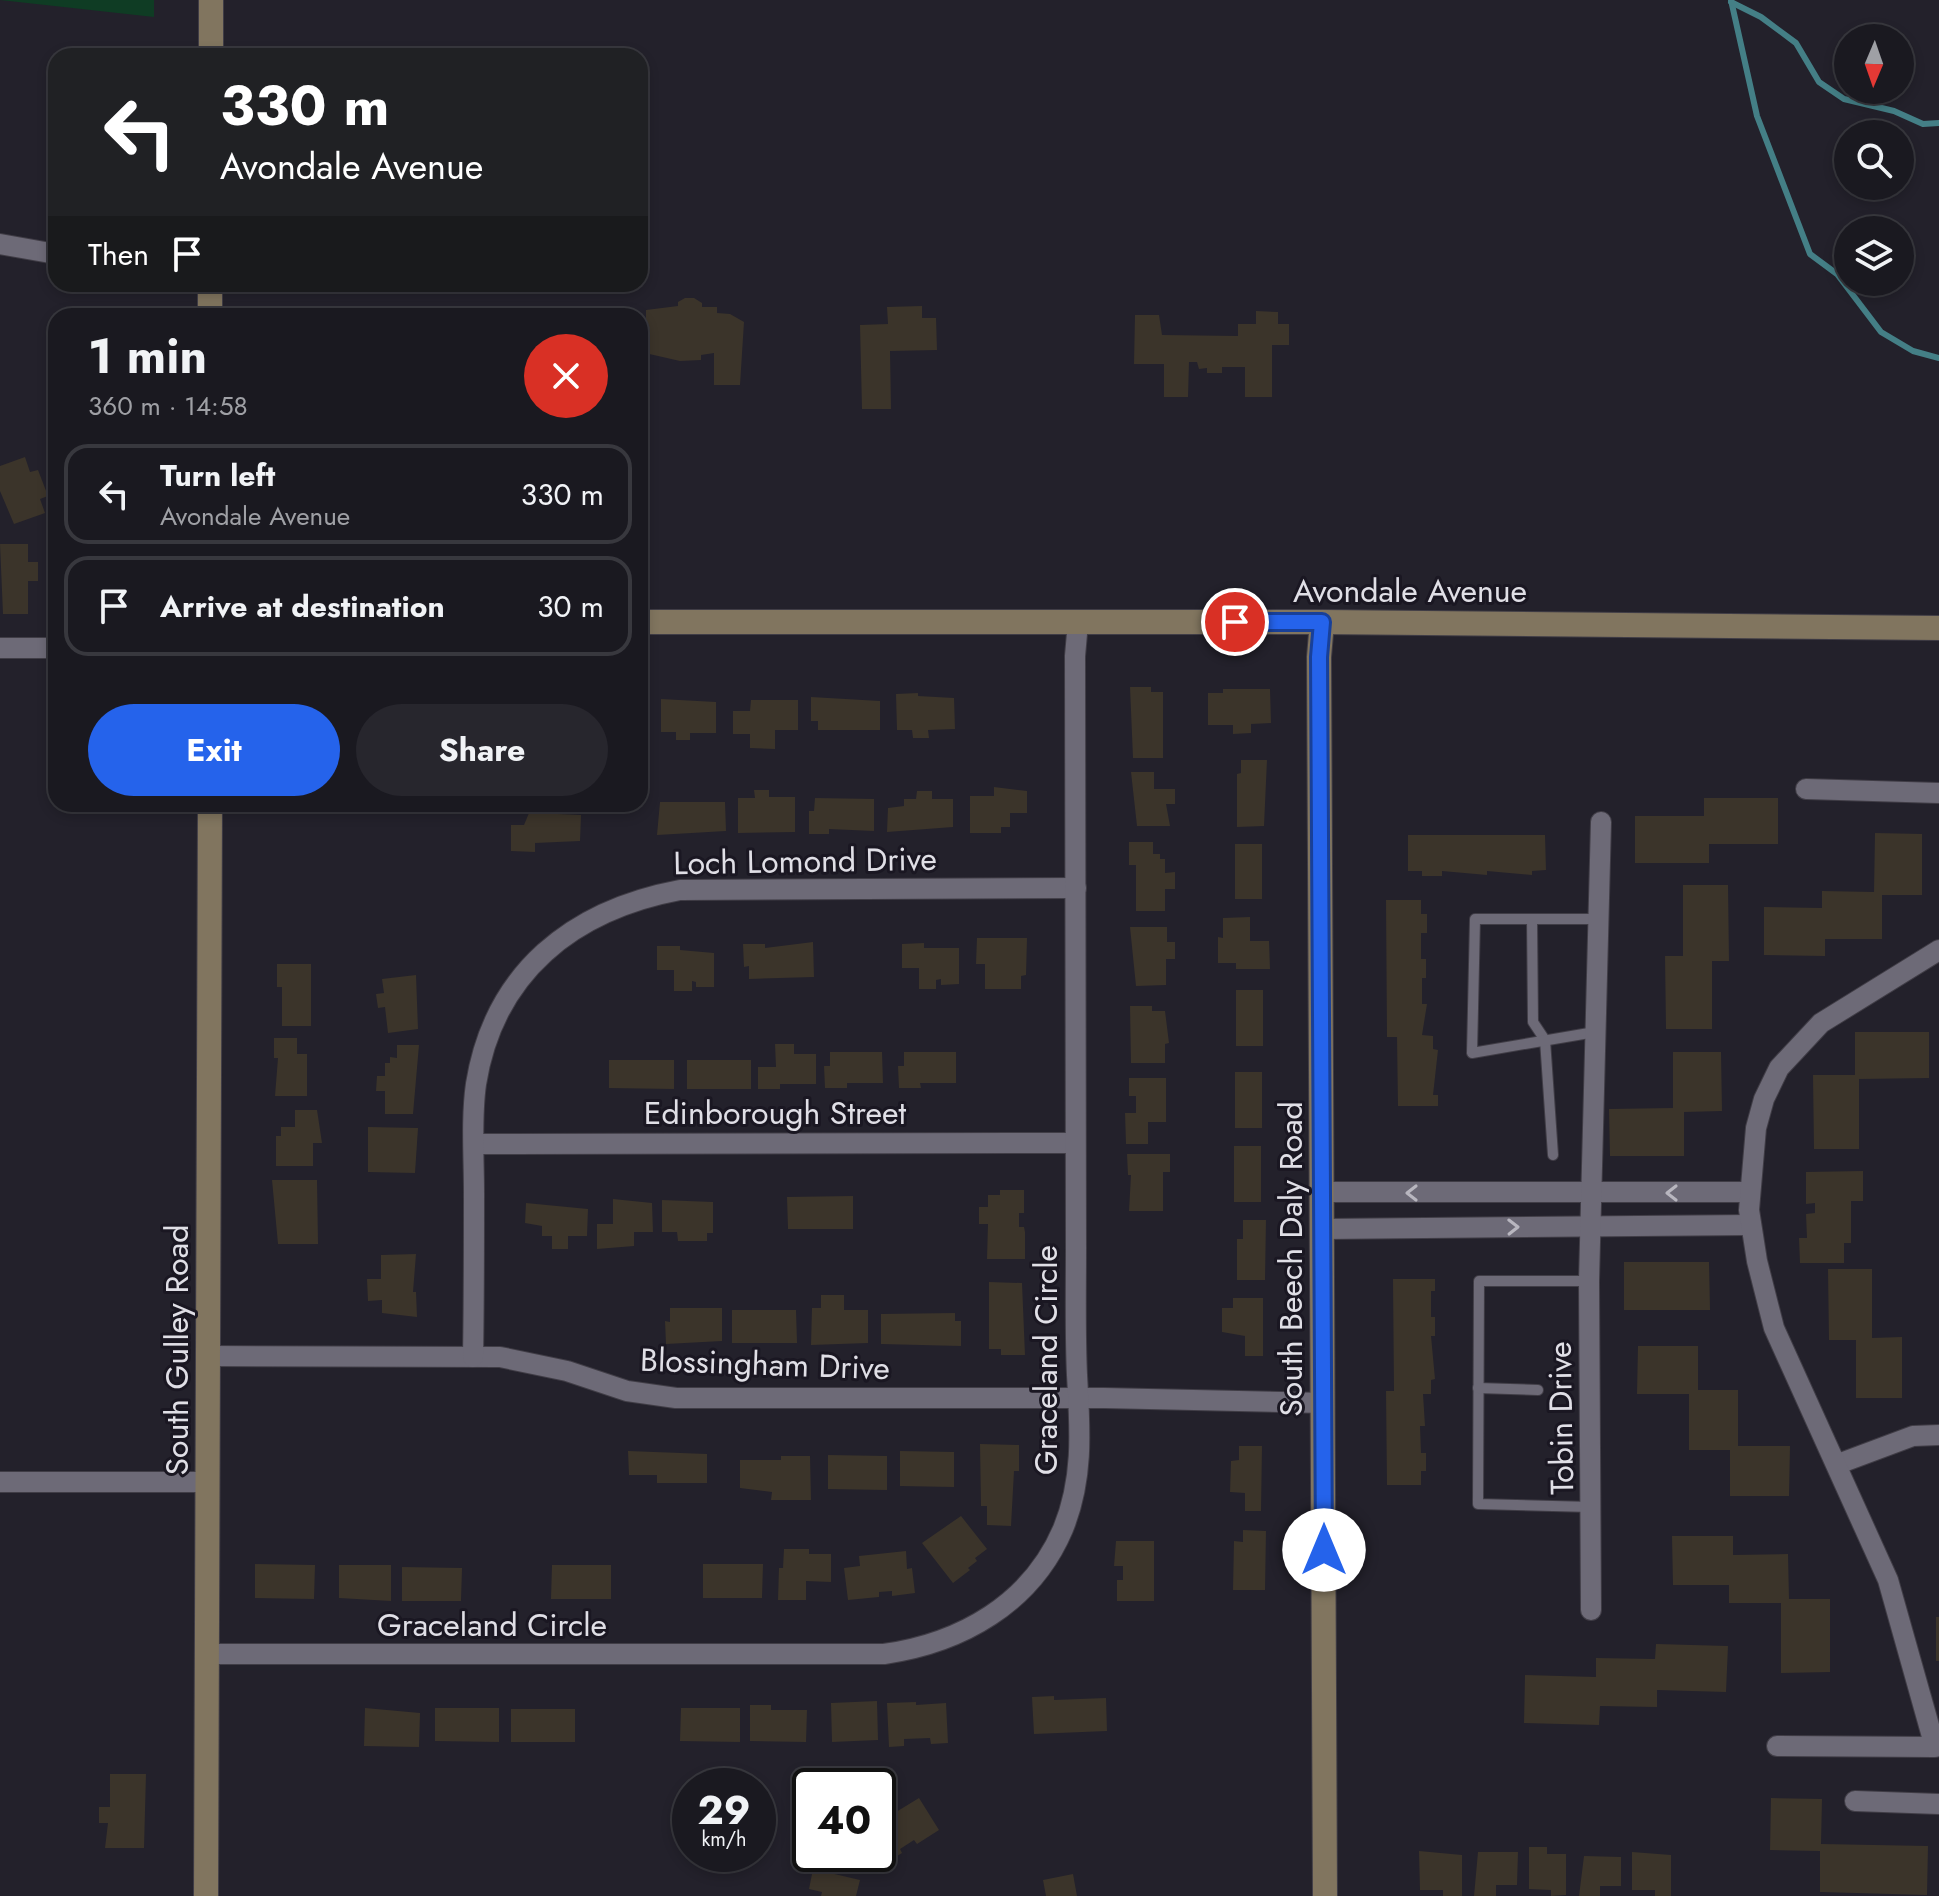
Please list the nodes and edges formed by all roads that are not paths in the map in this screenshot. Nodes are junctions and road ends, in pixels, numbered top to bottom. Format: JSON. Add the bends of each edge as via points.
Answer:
{"nodes":[{"id":1,"x":211,"y":0,"type":"edge"},
{"id":2,"x":211,"y":48,"type":"edge"},
{"id":3,"x":0,"y":244,"type":"edge"},
{"id":4,"x":48,"y":253,"type":"edge"},
{"id":5,"x":648,"y":622,"type":"edge"},
{"id":6,"x":1078,"y":622,"type":"junction"},
{"id":7,"x":1322,"y":622,"type":"junction"},
{"id":8,"x":1939,"y":628,"type":"edge"},
{"id":9,"x":0,"y":648,"type":"edge"},
{"id":10,"x":48,"y":648,"type":"edge"},
{"id":11,"x":1806,"y":789,"type":"dead end"},
{"id":12,"x":1939,"y":793,"type":"edge"},
{"id":13,"x":210,"y":812,"type":"edge"},
{"id":14,"x":1601,"y":822,"type":"dead end"},
{"id":15,"x":1076,"y":888,"type":"junction"},
{"id":16,"x":1532,"y":919,"type":"junction"},
{"id":17,"x":1598,"y":919,"type":"junction"},
{"id":18,"x":1939,"y":950,"type":"edge"},
{"id":19,"x":1595,"y":1032,"type":"junction"},
{"id":20,"x":1545,"y":1040,"type":"junction"},
{"id":21,"x":1075,"y":1143,"type":"junction"},
{"id":22,"x":474,"y":1144,"type":"junction"},
{"id":23,"x":1553,"y":1155,"type":"dead end"},
{"id":24,"x":1323,"y":1192,"type":"junction"},
{"id":25,"x":1750,"y":1192,"type":"junction"},
{"id":26,"x":1590,"y":1193,"type":"junction"},
{"id":27,"x":1750,"y":1225,"type":"junction"},
{"id":28,"x":1590,"y":1226,"type":"junction"},
{"id":29,"x":1323,"y":1229,"type":"junction"},
{"id":30,"x":1589,"y":1281,"type":"junction"},
{"id":31,"x":209,"y":1356,"type":"junction"},
{"id":32,"x":473,"y":1357,"type":"junction"},
{"id":33,"x":1478,"y":1388,"type":"junction"},
{"id":34,"x":1538,"y":1390,"type":"dead end"},
{"id":35,"x":1080,"y":1399,"type":"junction"},
{"id":36,"x":1324,"y":1403,"type":"junction"},
{"id":37,"x":1939,"y":1435,"type":"edge"},
{"id":38,"x":1838,"y":1464,"type":"junction"},
{"id":39,"x":0,"y":1482,"type":"edge"},
{"id":40,"x":209,"y":1482,"type":"junction"},
{"id":41,"x":1593,"y":1507,"type":"junction"},
{"id":42,"x":1591,"y":1610,"type":"dead end"},
{"id":43,"x":209,"y":1654,"type":"junction"},
{"id":44,"x":1777,"y":1746,"type":"dead end"},
{"id":45,"x":1937,"y":1747,"type":"edge"},
{"id":46,"x":1855,"y":1801,"type":"dead end"},
{"id":47,"x":1939,"y":1804,"type":"edge"},
{"id":48,"x":206,"y":1896,"type":"edge"},
{"id":49,"x":1325,"y":1896,"type":"edge"}],
"edges":[{"from":1,"to":2,"type":"street"},
{"from":3,"to":4,"type":"street"},
{"from":5,"to":6,"type":"street","name":"Avondale Avenue"},
{"from":6,"to":7,"type":"street","name":"Avondale Avenue"},
{"from":6,"to":15,"type":"street","name":"Graceland Circle"},
{"from":7,"to":8,"type":"street","name":"Avondale Avenue"},
{"from":7,"to":24,"type":"street","name":"South Beech Daly Road"},
{"from":9,"to":10,"type":"street"},
{"from":11,"to":12,"type":"street"},
{"from":13,"to":31,"type":"street","name":"South Gulley Road"},
{"from":14,"to":17,"type":"street","name":"Tobin Drive"},
{"from":15,"to":21,"type":"street","name":"Graceland Circle"},
{"from":15,"to":22,"type":"street","name":"Loch Lomond Drive","via":[[680,890],[594,917],[547,950],[515,982],[480,1063]]},
{"from":16,"to":17,"type":"lane"},
{"from":16,"to":20,"type":"lane","via":[[1533,1022]]},
{"from":16,"to":20,"type":"lane","via":[[1475,919],[1472,1053]]},
{"from":17,"to":19,"type":"street","name":"Tobin Drive"},
{"from":18,"to":25,"type":"street","via":[[1821,1023],[1779,1068],[1756,1128]]},
{"from":19,"to":20,"type":"lane"},
{"from":19,"to":26,"type":"street","name":"Tobin Drive"},
{"from":20,"to":23,"type":"lane"},
{"from":21,"to":22,"type":"street","name":"Edinborough Street"},
{"from":21,"to":35,"type":"street","name":"Graceland Circle"},
{"from":22,"to":32,"type":"street","name":"Loch Lomond Drive"},
{"from":26,"to":24,"type":"street","one_way":true},
{"from":24,"to":29,"type":"street","name":"South Beech Daly Road"},
{"from":25,"to":26,"type":"street","one_way":true},
{"from":25,"to":27,"type":"street"},
{"from":26,"to":28,"type":"street","name":"Tobin Drive"},
{"from":27,"to":28,"type":"street"},
{"from":27,"to":38,"type":"street","via":[[1774,1328]]},
{"from":29,"to":28,"type":"street","one_way":true},
{"from":28,"to":30,"type":"street","name":"Tobin Drive"},
{"from":29,"to":36,"type":"street","name":"South Beech Daly Road"},
{"from":30,"to":33,"type":"lane","via":[[1479,1281]]},
{"from":30,"to":41,"type":"street","name":"Tobin Drive"},
{"from":31,"to":32,"type":"street","name":"Blossingham Drive"},
{"from":31,"to":40,"type":"street","name":"South Gulley Road"},
{"from":32,"to":35,"type":"street","name":"Blossingham Drive","via":[[534,1362],[627,1391],[676,1398]]},
{"from":33,"to":34,"type":"lane"},
{"from":33,"to":41,"type":"lane","via":[[1478,1504]]},
{"from":35,"to":36,"type":"street","name":"Blossingham Drive"},
{"from":35,"to":43,"type":"street","name":"Graceland Circle","via":[[1075,1493],[1052,1550],[1018,1594],[995,1613],[918,1649],[884,1654]]},
{"from":36,"to":49,"type":"street","name":"South Beech Daly Road"},
{"from":37,"to":38,"type":"street","via":[[1913,1436]]},
{"from":38,"to":45,"type":"street","via":[[1888,1580]]},
{"from":39,"to":40,"type":"street"},
{"from":40,"to":43,"type":"street","name":"South Gulley Road"},
{"from":41,"to":42,"type":"street","name":"Tobin Drive"},
{"from":43,"to":48,"type":"street","name":"South Gulley Road"},
{"from":44,"to":45,"type":"street"},
{"from":46,"to":47,"type":"street"}]}
